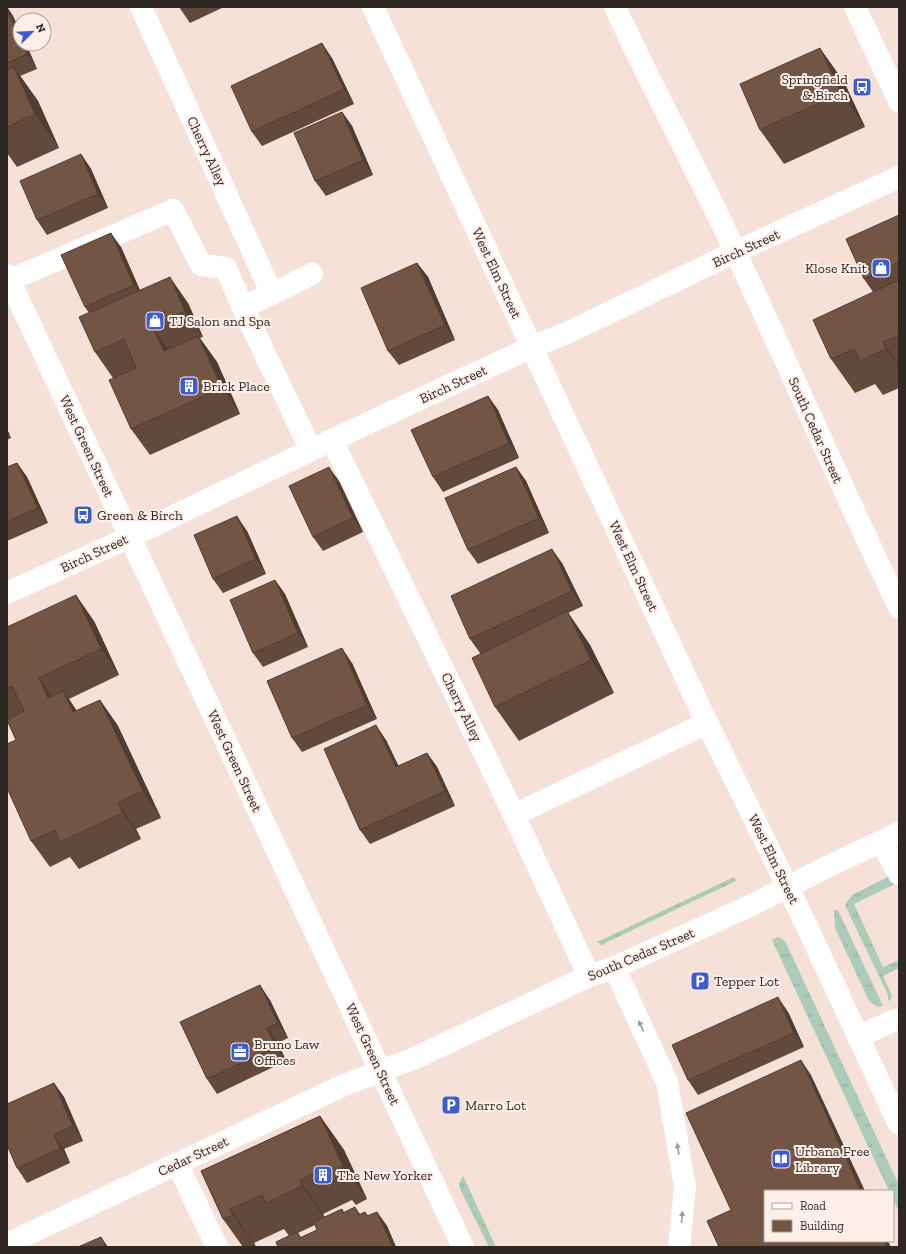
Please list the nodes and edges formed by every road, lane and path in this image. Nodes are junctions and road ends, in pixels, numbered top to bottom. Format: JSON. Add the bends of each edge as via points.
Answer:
{"nodes":[{"id":1,"x":141,"y":7,"type":"edge"},
{"id":2,"x":373,"y":7,"type":"edge"},
{"id":3,"x":615,"y":7,"type":"edge"},
{"id":4,"x":855,"y":7,"type":"edge"},
{"id":5,"x":899,"y":101,"type":"edge"},
{"id":6,"x":899,"y":177,"type":"edge"},
{"id":7,"x":735,"y":252,"type":"junction"},
{"id":8,"x":312,"y":274,"type":"dead end"},
{"id":9,"x":8,"y":278,"type":"edge"},
{"id":10,"x":272,"y":294,"type":"junction"},
{"id":11,"x":243,"y":308,"type":"junction"},
{"id":12,"x":532,"y":348,"type":"junction"},
{"id":13,"x":332,"y":440,"type":"junction"},
{"id":14,"x":311,"y":450,"type":"junction"},
{"id":15,"x":130,"y":537,"type":"junction"},
{"id":16,"x":7,"y":593,"type":"edge"},
{"id":17,"x":899,"y":607,"type":"edge"},
{"id":18,"x":707,"y":723,"type":"junction"},
{"id":19,"x":514,"y":815,"type":"junction"},
{"id":20,"x":890,"y":838,"type":"edge"},
{"id":21,"x":899,"y":874,"type":"edge"},
{"id":22,"x":788,"y":887,"type":"junction"},
{"id":23,"x":613,"y":968,"type":"junction"},
{"id":24,"x":589,"y":976,"type":"junction"},
{"id":25,"x":895,"y":1020,"type":"dead end"},
{"id":26,"x":858,"y":1037,"type":"junction"},
{"id":27,"x":380,"y":1071,"type":"junction"},
{"id":28,"x":893,"y":1097,"type":"edge"},
{"id":29,"x":898,"y":1122,"type":"edge"},
{"id":30,"x":177,"y":1163,"type":"junction"},
{"id":31,"x":7,"y":1244,"type":"edge"},
{"id":32,"x":216,"y":1247,"type":"edge"},
{"id":33,"x":463,"y":1247,"type":"edge"},
{"id":34,"x":679,"y":1247,"type":"edge"}],
"edges":[{"from":1,"to":10,"type":"street","name":"Cherry Alley"},
{"from":2,"to":12,"type":"street","name":"West Elm Street"},
{"from":3,"to":7,"type":"street","name":"South Cedar Street"},
{"from":4,"to":5,"type":"street"},
{"from":6,"to":7,"type":"street","name":"Birch Street"},
{"from":7,"to":12,"type":"street","name":"Birch Street"},
{"from":7,"to":17,"type":"street","name":"South Cedar Street"},
{"from":8,"to":10,"type":"street"},
{"from":9,"to":11,"type":"street","via":[[173,210],[201,266],[226,268]]},
{"from":9,"to":15,"type":"street","name":"West Green Street"},
{"from":10,"to":11,"type":"street"},
{"from":11,"to":14,"type":"street"},
{"from":12,"to":13,"type":"street","name":"Birch Street"},
{"from":12,"to":18,"type":"street","name":"West Elm Street"},
{"from":13,"to":14,"type":"street","name":"Birch Street"},
{"from":13,"to":19,"type":"street","name":"Cherry Alley"},
{"from":14,"to":15,"type":"street","name":"Birch Street"},
{"from":15,"to":16,"type":"street","name":"Birch Street"},
{"from":15,"to":27,"type":"street","name":"West Green Street"},
{"from":18,"to":19,"type":"street"},
{"from":18,"to":22,"type":"street","name":"West Elm Street"},
{"from":19,"to":24,"type":"street","name":"Cherry Alley"},
{"from":20,"to":21,"type":"street"},
{"from":20,"to":22,"type":"street","name":"South Cedar Street"},
{"from":22,"to":23,"type":"street","name":"South Cedar Street"},
{"from":22,"to":26,"type":"street","name":"West Elm Street"},
{"from":23,"to":24,"type":"street","name":"South Cedar Street"},
{"from":34,"to":23,"type":"street","one_way":true,"via":[[685,1187],[667,1082]]},
{"from":24,"to":27,"type":"street","name":"South Cedar Street","via":[[415,1058]]},
{"from":25,"to":26,"type":"street"},
{"from":26,"to":28,"type":"street","name":"West Elm Street"},
{"from":27,"to":30,"type":"street","name":"Cedar Street","via":[[342,1086]]},
{"from":27,"to":33,"type":"street","name":"West Green Street"},
{"from":28,"to":29,"type":"street","name":"West Elm Street"},
{"from":30,"to":31,"type":"street","name":"Cedar Street"},
{"from":30,"to":32,"type":"street"}]}
